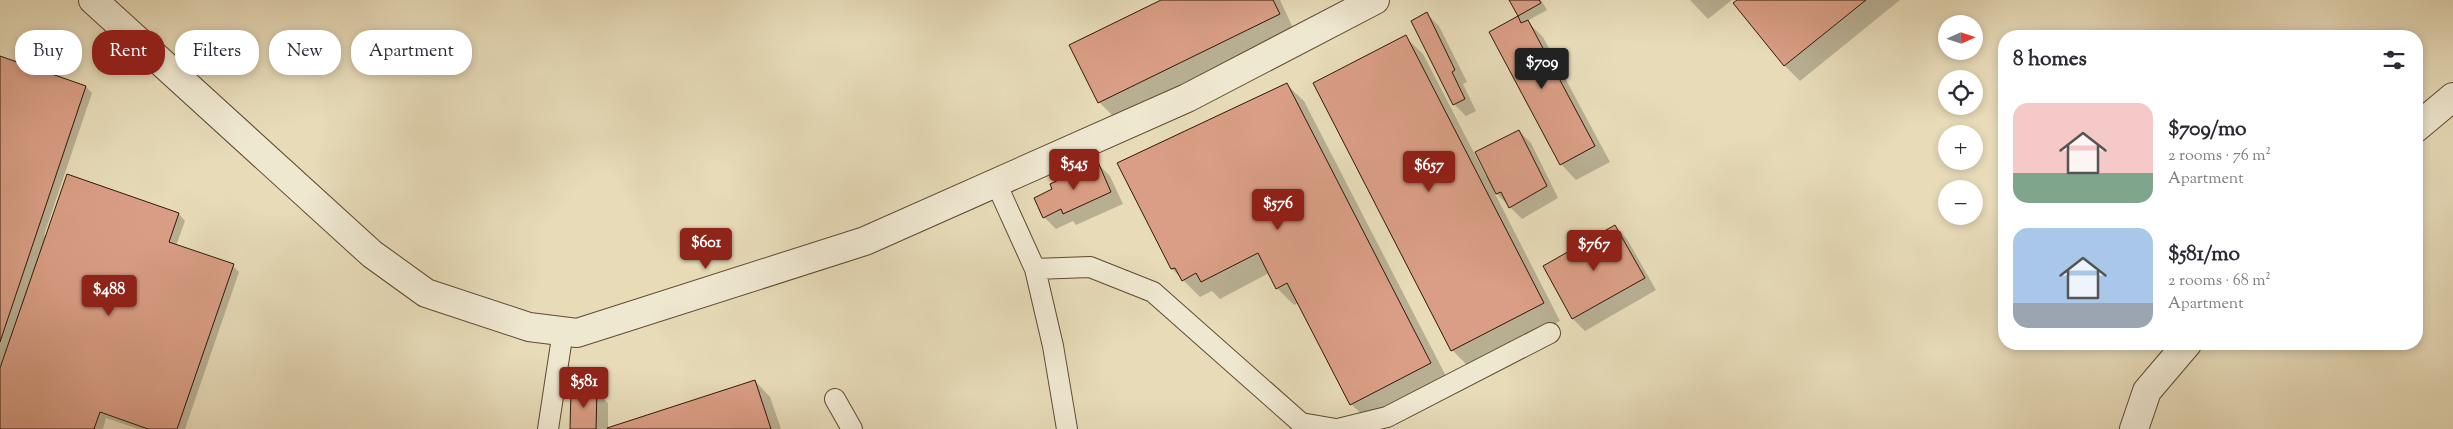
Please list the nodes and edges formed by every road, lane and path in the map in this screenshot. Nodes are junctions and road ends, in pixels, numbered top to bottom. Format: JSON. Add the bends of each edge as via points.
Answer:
{"nodes":[{"id":1,"x":93,"y":0,"type":"edge"},
{"id":2,"x":1375,"y":0,"type":"edge"},
{"id":3,"x":2453,"y":96,"type":"edge"},
{"id":4,"x":2423,"y":122,"type":"edge"},
{"id":5,"x":996,"y":183,"type":"junction"},
{"id":6,"x":1035,"y":269,"type":"junction"},
{"id":7,"x":563,"y":331,"type":"junction"},
{"id":8,"x":1550,"y":333,"type":"dead end"},
{"id":9,"x":2182,"y":350,"type":"edge"},
{"id":10,"x":835,"y":399,"type":"dead end"},
{"id":11,"x":548,"y":429,"type":"edge"},
{"id":12,"x":852,"y":429,"type":"edge"},
{"id":13,"x":1067,"y":429,"type":"edge"},
{"id":14,"x":1337,"y":429,"type":"edge"},
{"id":15,"x":2134,"y":429,"type":"edge"}],
"edges":[{"from":1,"to":7,"type":"street","via":[[372,254],[418,288],[529,327]]},
{"from":2,"to":5,"type":"street","via":[[1187,98]]},
{"from":3,"to":4,"type":"street"},
{"from":5,"to":6,"type":"lane"},
{"from":5,"to":7,"type":"street","via":[[865,241],[577,333]]},
{"from":6,"to":13,"type":"lane","via":[[1053,346]]},
{"from":6,"to":14,"type":"lane","via":[[1090,267],[1153,292],[1301,423]]},
{"from":7,"to":11,"type":"lane"},
{"from":8,"to":14,"type":"lane","via":[[1386,417]]},
{"from":9,"to":15,"type":"street","via":[[2147,391]]},
{"from":10,"to":12,"type":"lane"}]}
